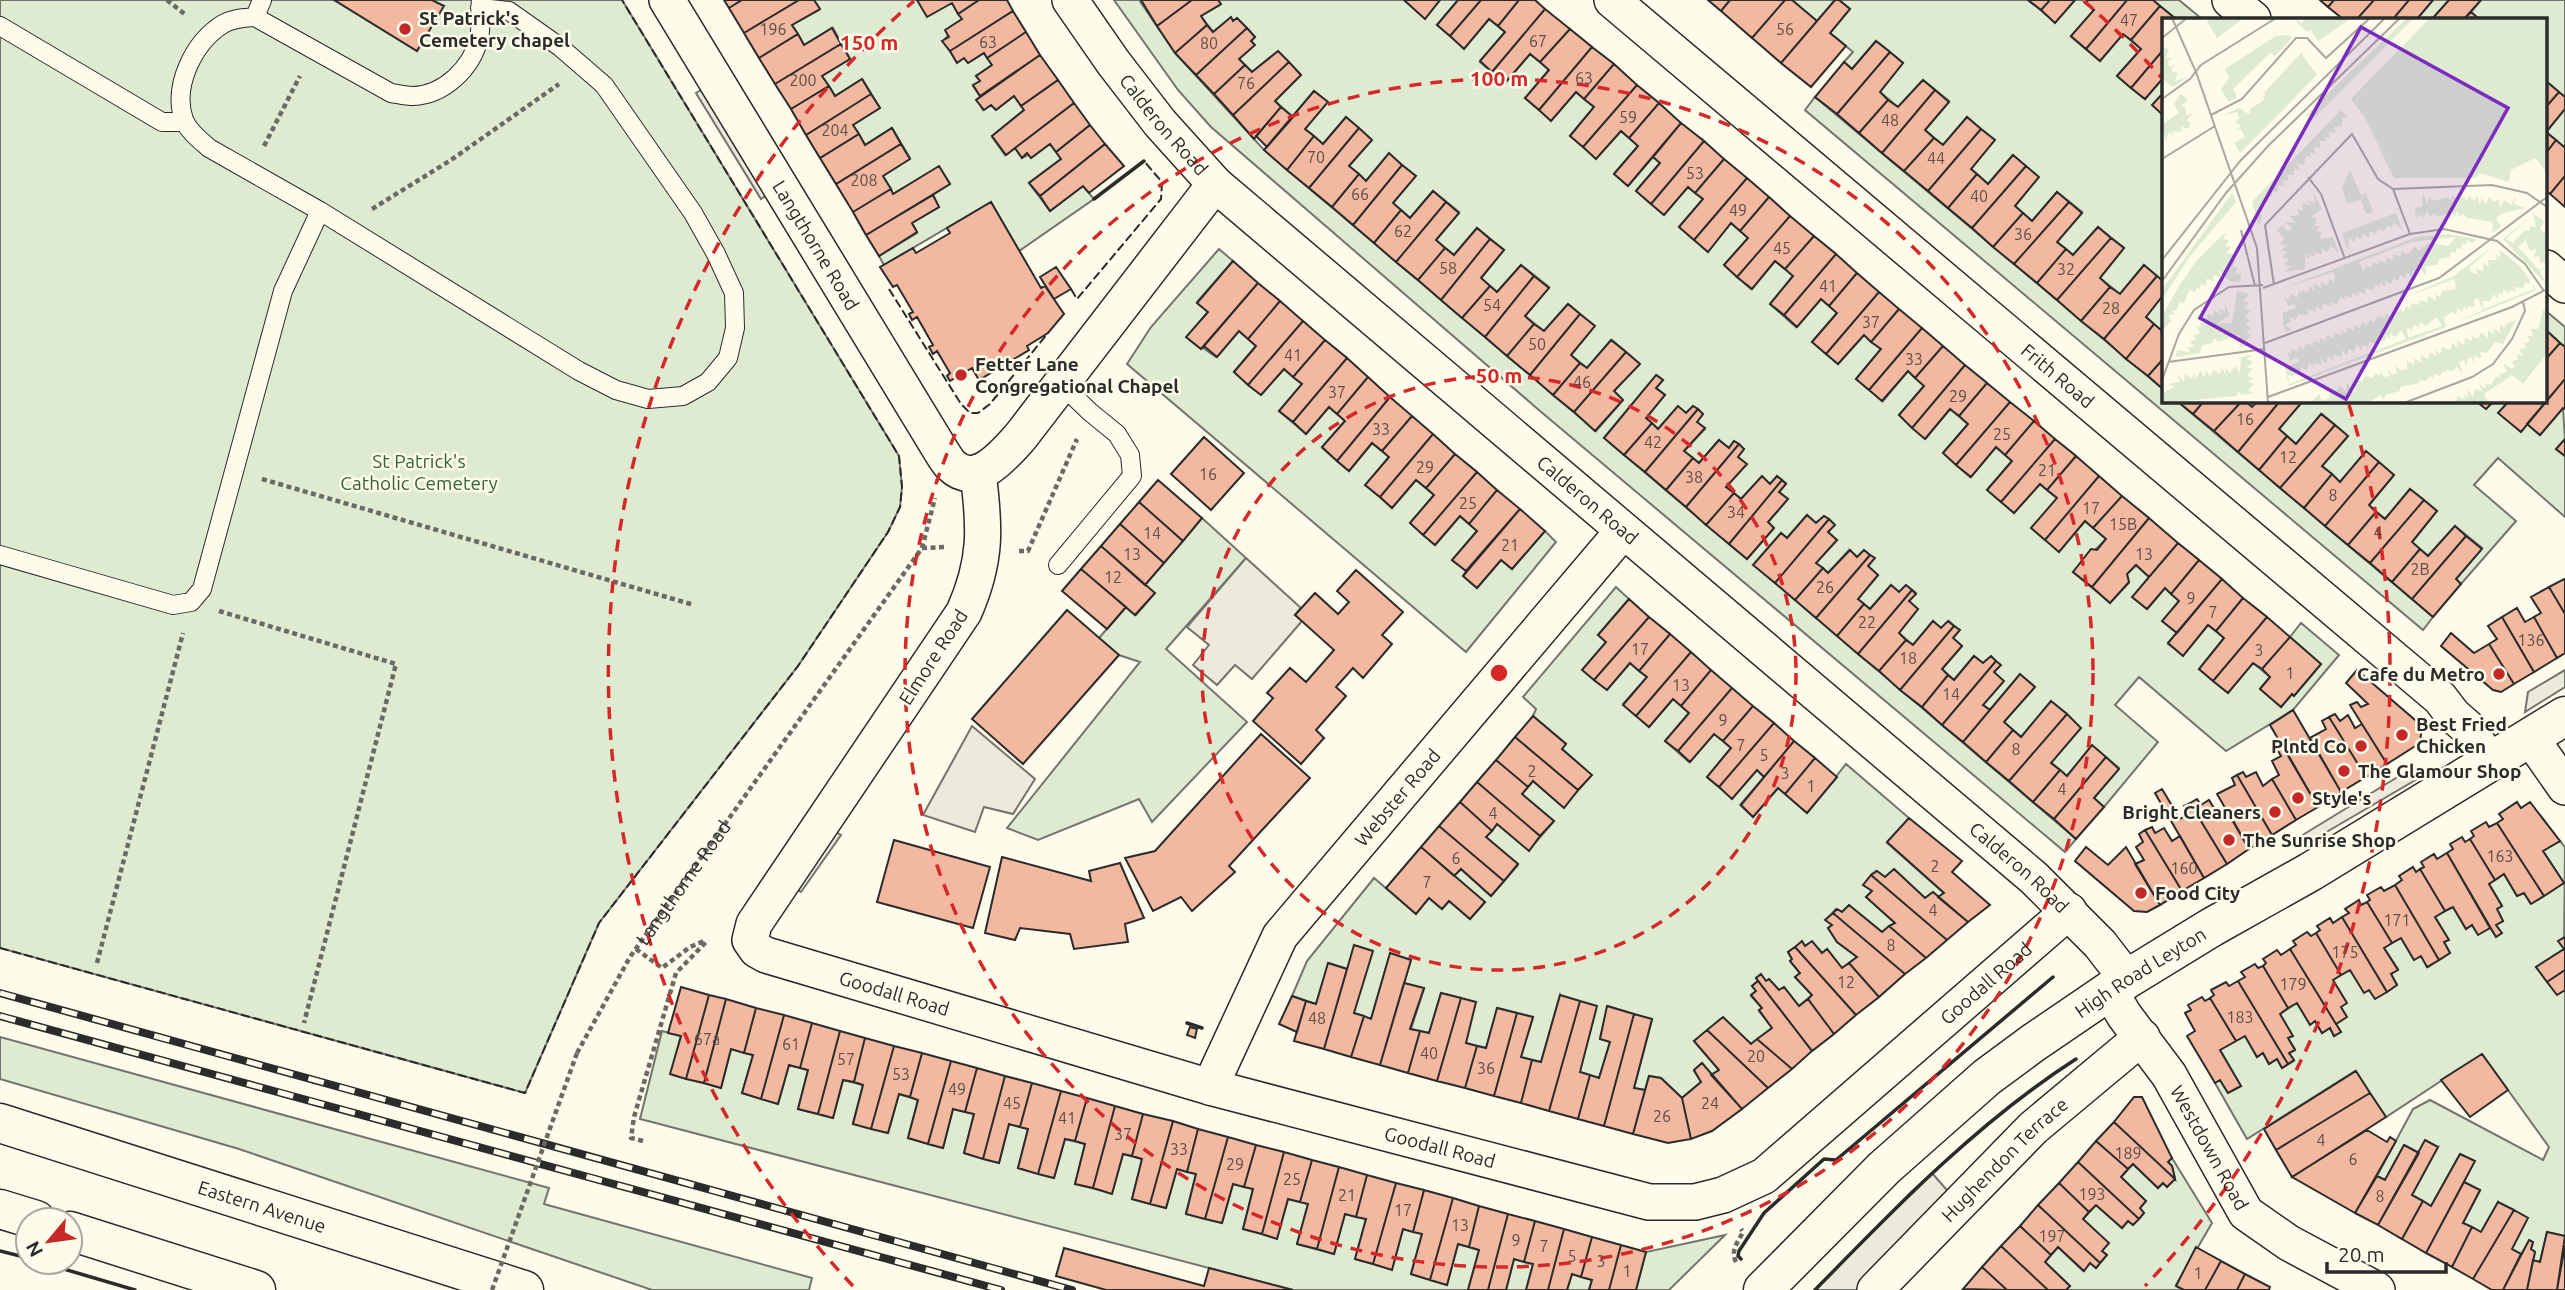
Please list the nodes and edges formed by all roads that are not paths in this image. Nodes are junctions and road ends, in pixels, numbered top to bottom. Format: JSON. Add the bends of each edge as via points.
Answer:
{"nodes":[{"id":1,"x":262,"y":0,"type":"edge"},
{"id":2,"x":667,"y":0,"type":"edge"},
{"id":3,"x":1070,"y":0,"type":"edge"},
{"id":4,"x":1612,"y":0,"type":"edge"},
{"id":5,"x":2231,"y":0,"type":"edge"},
{"id":6,"x":481,"y":4,"type":"edge"},
{"id":7,"x":255,"y":18,"type":"junction"},
{"id":8,"x":2252,"y":18,"type":"edge"},
{"id":9,"x":0,"y":26,"type":"edge"},
{"id":10,"x":185,"y":122,"type":"junction"},
{"id":11,"x":1215,"y":184,"type":"junction"},
{"id":12,"x":320,"y":211,"type":"junction"},
{"id":13,"x":2548,"y":270,"type":"edge"},
{"id":14,"x":2565,"y":285,"type":"edge"},
{"id":15,"x":1061,"y":384,"type":"junction"},
{"id":16,"x":978,"y":472,"type":"junction"},
{"id":17,"x":1623,"y":531,"type":"junction"},
{"id":18,"x":0,"y":555,"type":"edge"},
{"id":19,"x":1058,"y":565,"type":"dead end"},
{"id":20,"x":2565,"y":716,"type":"edge"},
{"id":21,"x":2530,"y":737,"type":"junction"},
{"id":22,"x":2490,"y":762,"type":"junction"},
{"id":23,"x":2565,"y":787,"type":"edge"},
{"id":24,"x":2069,"y":911,"type":"junction"},
{"id":25,"x":754,"y":924,"type":"joint"},
{"id":26,"x":2118,"y":985,"type":"junction"},
{"id":27,"x":2142,"y":1037,"type":"junction"},
{"id":28,"x":1210,"y":1087,"type":"junction"},
{"id":29,"x":0,"y":1123,"type":"edge"},
{"id":30,"x":84,"y":1235,"type":"edge"},
{"id":31,"x":1750,"y":1277,"type":"edge"},
{"id":32,"x":256,"y":1290,"type":"edge"},
{"id":33,"x":524,"y":1290,"type":"edge"},
{"id":34,"x":1875,"y":1290,"type":"edge"},
{"id":35,"x":2377,"y":1290,"type":"edge"}],
"edges":[{"from":1,"to":7,"type":"lane"},
{"from":2,"to":16,"type":"street","name":"Langthorne Road","via":[[938,446],[952,467]]},
{"from":3,"to":11,"type":"street","name":"Calderon Road","via":[[1160,123]]},
{"from":4,"to":22,"type":"street","name":"Frith Road","via":[[2440,698],[2468,728]]},
{"from":5,"to":8,"type":"street"},
{"from":6,"to":7,"type":"lane","via":[[480,36],[468,65],[437,90],[414,96],[391,93]]},
{"from":6,"to":12,"type":"lane","via":[[509,11],[604,85],[693,212],[734,293],[735,328],[727,358],[708,382],[683,396],[648,399],[616,390]]},
{"from":7,"to":10,"type":"lane","via":[[224,24],[193,55],[181,93]]},
{"from":9,"to":10,"type":"lane","via":[[162,122]]},
{"from":10,"to":12,"type":"lane","via":[[209,149]]},
{"from":11,"to":15,"type":"street"},
{"from":11,"to":17,"type":"street","name":"Calderon Road"},
{"from":12,"to":18,"type":"lane","via":[[283,290],[202,589],[191,602],[173,604]]},
{"from":13,"to":14,"type":"street"},
{"from":15,"to":16,"type":"street","via":[[1009,450]]},
{"from":15,"to":19,"type":"lane","via":[[1117,434],[1130,455],[1132,476]]},
{"from":16,"to":25,"type":"street","name":"Elmore Road","via":[[983,548],[977,582],[964,612]]},
{"from":17,"to":24,"type":"street","name":"Calderon Road"},
{"from":17,"to":28,"type":"street","name":"Webster Road","via":[[1280,936]]},
{"from":20,"to":21,"type":"main road","name":"High Road Leyton"},
{"from":21,"to":22,"type":"main road","name":"High Road Leyton"},
{"from":21,"to":23,"type":"street"},
{"from":22,"to":26,"type":"main road","name":"High Road Leyton"},
{"from":24,"to":26,"type":"street","name":"Calderon Road"},
{"from":24,"to":28,"type":"street","name":"Goodall Road","via":[[1764,1176],[1695,1202],[1649,1202]]},
{"from":25,"to":28,"type":"street","name":"Goodall Road","via":[[750,940],[766,955]]},
{"from":26,"to":27,"type":"street","name":"Westdown Road","via":[[2124,1015]]},
{"from":26,"to":31,"type":"main road","name":"High Road Leyton","via":[[1987,1077]]},
{"from":27,"to":34,"type":"street","name":"Hughendon Terrace","via":[[2033,1128]]},
{"from":27,"to":35,"type":"street","name":"Westdown Road","via":[[2169,1075],[2246,1213],[2289,1243]]},
{"from":29,"to":33,"type":"main road","name":"Eastern Avenue"},
{"from":30,"to":32,"type":"main road"}]}
